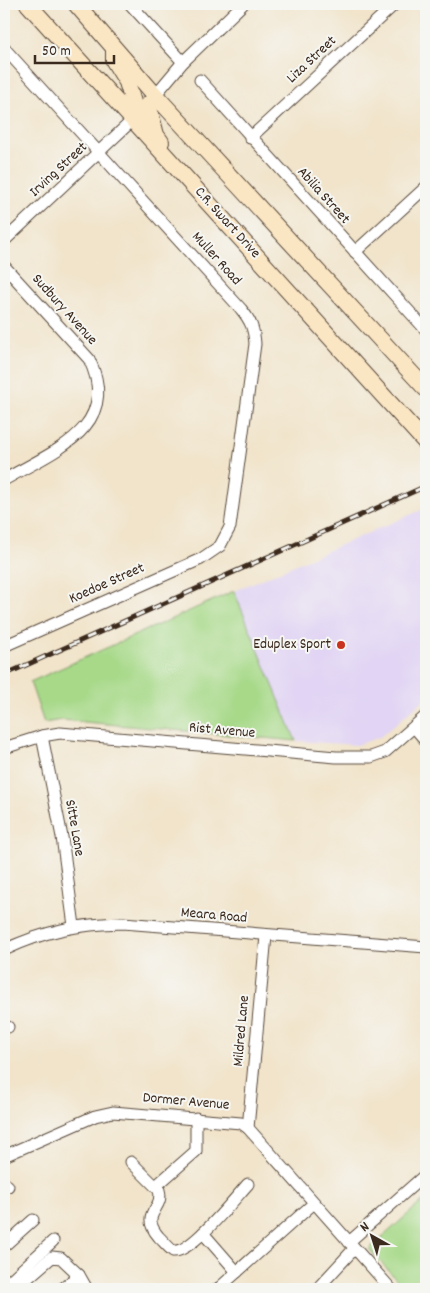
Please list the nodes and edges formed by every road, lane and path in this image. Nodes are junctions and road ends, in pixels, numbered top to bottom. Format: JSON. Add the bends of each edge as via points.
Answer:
{"nodes":[{"id":1,"x":28,"y":4,"type":"edge"},
{"id":2,"x":76,"y":4,"type":"edge"},
{"id":3,"x":130,"y":4,"type":"edge"},
{"id":4,"x":243,"y":4,"type":"edge"},
{"id":5,"x":395,"y":4,"type":"edge"},
{"id":6,"x":114,"y":47,"type":"junction"},
{"id":7,"x":4,"y":48,"type":"edge"},
{"id":8,"x":183,"y":62,"type":"junction"},
{"id":9,"x":200,"y":80,"type":"dead end"},
{"id":10,"x":143,"y":109,"type":"junction"},
{"id":11,"x":250,"y":138,"type":"junction"},
{"id":12,"x":99,"y":153,"type":"junction"},
{"id":13,"x":426,"y":187,"type":"edge"},
{"id":14,"x":4,"y":241,"type":"edge"},
{"id":15,"x":355,"y":252,"type":"junction"},
{"id":16,"x":4,"y":266,"type":"edge"},
{"id":17,"x":426,"y":330,"type":"edge"},
{"id":18,"x":426,"y":389,"type":"edge"},
{"id":19,"x":426,"y":443,"type":"edge"},
{"id":20,"x":4,"y":480,"type":"edge"},
{"id":21,"x":220,"y":546,"type":"joint"},
{"id":22,"x":4,"y":646,"type":"edge"},
{"id":23,"x":426,"y":716,"type":"edge"},
{"id":24,"x":414,"y":727,"type":"junction"},
{"id":25,"x":42,"y":736,"type":"junction"},
{"id":26,"x":426,"y":741,"type":"edge"},
{"id":27,"x":4,"y":748,"type":"edge"},
{"id":28,"x":74,"y":926,"type":"junction"},
{"id":29,"x":266,"y":936,"type":"junction"},
{"id":30,"x":426,"y":947,"type":"edge"},
{"id":31,"x":4,"y":950,"type":"edge"},
{"id":32,"x":196,"y":1118,"type":"junction"},
{"id":33,"x":248,"y":1128,"type":"junction"},
{"id":34,"x":4,"y":1156,"type":"edge"},
{"id":35,"x":131,"y":1162,"type":"dead end"},
{"id":36,"x":426,"y":1174,"type":"edge"},
{"id":37,"x":248,"y":1184,"type":"dead end"},
{"id":38,"x":156,"y":1186,"type":"junction"},
{"id":39,"x":314,"y":1203,"type":"junction"},
{"id":40,"x":33,"y":1220,"type":"dead end"},
{"id":41,"x":203,"y":1233,"type":"junction"},
{"id":42,"x":53,"y":1241,"type":"dead end"},
{"id":43,"x":352,"y":1245,"type":"junction"},
{"id":44,"x":4,"y":1246,"type":"edge"},
{"id":45,"x":237,"y":1272,"type":"junction"},
{"id":46,"x":79,"y":1275,"type":"junction"},
{"id":47,"x":4,"y":1286,"type":"edge"},
{"id":48,"x":15,"y":1289,"type":"edge"},
{"id":49,"x":62,"y":1289,"type":"edge"},
{"id":50,"x":87,"y":1289,"type":"edge"},
{"id":51,"x":218,"y":1289,"type":"edge"},
{"id":52,"x":317,"y":1289,"type":"edge"},
{"id":53,"x":391,"y":1289,"type":"edge"}],
"edges":[{"from":1,"to":10,"type":"main road","name":"C.R. Swart Drive"},
{"from":2,"to":6,"type":"main road","name":"C.R. Swart Drive"},
{"from":3,"to":8,"type":"street"},
{"from":4,"to":8,"type":"street","name":"Irving Street"},
{"from":5,"to":11,"type":"street","name":"Liza Street"},
{"from":6,"to":10,"type":"main road","name":"C.R. Swart Drive"},
{"from":6,"to":10,"type":"main road","via":[[114,61]]},
{"from":7,"to":12,"type":"street","name":"Muller Road"},
{"from":8,"to":10,"type":"street","name":"Irving Street"},
{"from":9,"to":11,"type":"street","name":"Abilia Street"},
{"from":10,"to":12,"type":"street","name":"Irving Street"},
{"from":10,"to":18,"type":"main road","name":"C.R. Swart Drive"},
{"from":10,"to":19,"type":"main road","name":"C.R. Swart Drive","via":[[168,158]]},
{"from":11,"to":15,"type":"street","name":"Abilia Street"},
{"from":12,"to":14,"type":"street","name":"Irving Street"},
{"from":12,"to":21,"type":"street","name":"Muller Road","via":[[242,309],[254,330],[238,481],[229,533]]},
{"from":13,"to":15,"type":"street"},
{"from":15,"to":17,"type":"street","name":"Abilia Street"},
{"from":16,"to":20,"type":"street","name":"Sudbury Avenue","via":[[89,359],[98,390],[93,417],[81,433]]},
{"from":21,"to":22,"type":"street","name":"Koedoe Street","via":[[202,559]]},
{"from":23,"to":24,"type":"street","name":"Rist Avenue"},
{"from":24,"to":25,"type":"street","name":"Rist Avenue","via":[[385,752],[371,757],[336,757],[74,733]]},
{"from":24,"to":26,"type":"street"},
{"from":25,"to":27,"type":"street","name":"Rist Avenue"},
{"from":25,"to":28,"type":"street","name":"Sitte Lane","via":[[62,837]]},
{"from":28,"to":29,"type":"street","name":"Meara Road","via":[[122,923]]},
{"from":28,"to":31,"type":"street","name":"Meara Road"},
{"from":29,"to":30,"type":"street","name":"Meara Road"},
{"from":29,"to":33,"type":"street","name":"Mildred Lane"},
{"from":32,"to":33,"type":"street","name":"Dormer Avenue","via":[[235,1122]]},
{"from":32,"to":34,"type":"street","name":"Dormer Avenue","via":[[104,1113]]},
{"from":32,"to":38,"type":"street","via":[[194,1153]]},
{"from":33,"to":39,"type":"street"},
{"from":35,"to":38,"type":"street"},
{"from":36,"to":43,"type":"street"},
{"from":37,"to":41,"type":"street"},
{"from":38,"to":41,"type":"street","via":[[160,1196],[150,1223],[170,1249],[178,1252]]},
{"from":39,"to":43,"type":"street"},
{"from":39,"to":45,"type":"street"},
{"from":40,"to":44,"type":"street"},
{"from":41,"to":45,"type":"street"},
{"from":42,"to":47,"type":"street"},
{"from":43,"to":52,"type":"street"},
{"from":43,"to":53,"type":"street"},
{"from":45,"to":51,"type":"street"},
{"from":46,"to":48,"type":"street","via":[[60,1258],[52,1257]]},
{"from":46,"to":49,"type":"street"},
{"from":46,"to":50,"type":"street"}]}
